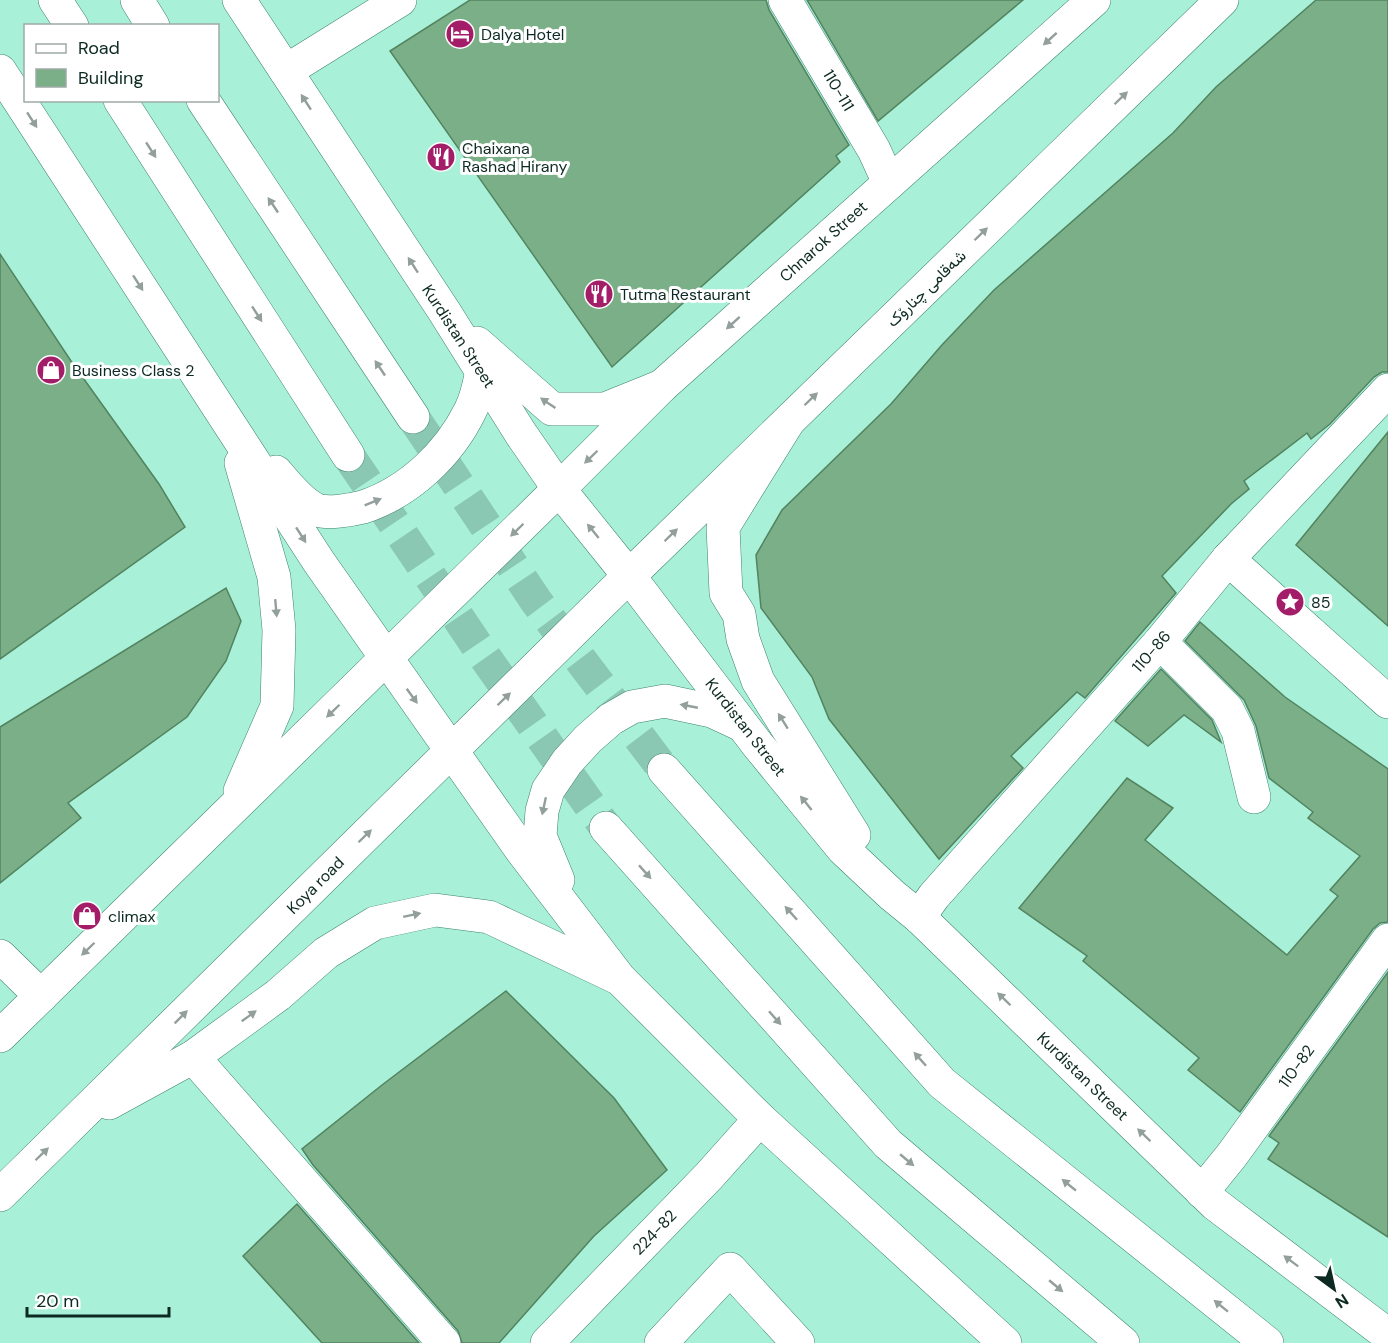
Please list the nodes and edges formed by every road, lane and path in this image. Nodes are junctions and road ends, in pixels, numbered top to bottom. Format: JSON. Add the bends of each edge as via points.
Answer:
{"nodes":[{"id":1,"x":55,"y":0,"type":"edge"},
{"id":2,"x":136,"y":0,"type":"edge"},
{"id":3,"x":239,"y":0,"type":"edge"},
{"id":4,"x":400,"y":0,"type":"edge"},
{"id":5,"x":785,"y":0,"type":"edge"},
{"id":6,"x":1094,"y":0,"type":"edge"},
{"id":7,"x":1222,"y":0,"type":"edge"},
{"id":8,"x":71,"y":24,"type":"edge"},
{"id":9,"x":152,"y":24,"type":"edge"},
{"id":10,"x":0,"y":70,"type":"edge"},
{"id":11,"x":286,"y":71,"type":"junction"},
{"id":12,"x":121,"y":102,"type":"edge"},
{"id":13,"x":204,"y":102,"type":"edge"},
{"id":14,"x":889,"y":183,"type":"junction"},
{"id":15,"x":444,"y":311,"type":"junction"},
{"id":16,"x":482,"y":371,"type":"junction"},
{"id":17,"x":662,"y":386,"type":"junction"},
{"id":18,"x":1388,"y":390,"type":"edge"},
{"id":19,"x":223,"y":416,"type":"junction"},
{"id":20,"x":413,"y":417,"type":"tunnel mouth"},
{"id":21,"x":788,"y":422,"type":"junction"},
{"id":22,"x":348,"y":455,"type":"tunnel mouth"},
{"id":23,"x":559,"y":489,"type":"junction"},
{"id":24,"x":1228,"y":559,"type":"junction"},
{"id":25,"x":629,"y":576,"type":"junction"},
{"id":26,"x":1160,"y":642,"type":"junction"},
{"id":27,"x":385,"y":659,"type":"junction"},
{"id":28,"x":1388,"y":702,"type":"edge"},
{"id":29,"x":744,"y":726,"type":"junction"},
{"id":30,"x":452,"y":751,"type":"junction"},
{"id":31,"x":664,"y":770,"type":"tunnel mouth"},
{"id":32,"x":1254,"y":797,"type":"dead end"},
{"id":33,"x":606,"y":828,"type":"tunnel mouth"},
{"id":34,"x":163,"y":876,"type":"junction"},
{"id":35,"x":892,"y":895,"type":"junction"},
{"id":36,"x":919,"y":917,"type":"junction"},
{"id":37,"x":1388,"y":940,"type":"edge"},
{"id":38,"x":596,"y":947,"type":"junction"},
{"id":39,"x":0,"y":956,"type":"edge"},
{"id":40,"x":620,"y":979,"type":"junction"},
{"id":41,"x":41,"y":996,"type":"junction"},
{"id":42,"x":0,"y":1036,"type":"edge"},
{"id":43,"x":193,"y":1057,"type":"junction"},
{"id":44,"x":760,"y":1119,"type":"junction"},
{"id":45,"x":74,"y":1123,"type":"junction"},
{"id":46,"x":1202,"y":1192,"type":"junction"},
{"id":47,"x":0,"y":1195,"type":"edge"},
{"id":48,"x":1388,"y":1335,"type":"edge"},
{"id":49,"x":444,"y":1343,"type":"edge"},
{"id":50,"x":547,"y":1343,"type":"edge"},
{"id":51,"x":661,"y":1343,"type":"edge"},
{"id":52,"x":798,"y":1343,"type":"edge"},
{"id":53,"x":1005,"y":1343,"type":"edge"},
{"id":54,"x":1123,"y":1343,"type":"edge"},
{"id":55,"x":1267,"y":1343,"type":"edge"}],
"edges":[{"from":1,"to":8,"type":"main road"},
{"from":2,"to":9,"type":"main road"},
{"from":3,"to":11,"type":"main road","name":"Kurdistan Street"},
{"from":4,"to":11,"type":"main road"},
{"from":5,"to":14,"type":"main road","name":"110-111","via":[[874,150]]},
{"from":6,"to":14,"type":"main road","name":"Chnarok Street","one_way":true},
{"from":21,"to":7,"type":"main road","name":"شەقامی چنارۆک","one_way":true},
{"from":10,"to":19,"type":"main road","one_way":true},
{"from":15,"to":11,"type":"main road","name":"Kurdistan Street","one_way":true},
{"from":12,"to":22,"type":"main road","one_way":true},
{"from":20,"to":13,"type":"main road","one_way":true},
{"from":14,"to":17,"type":"main road","name":"Chnarok Street","one_way":true},
{"from":15,"to":16,"type":"main road","name":"Kurdistan Street"},
{"from":17,"to":15,"type":"main road","one_way":true,"via":[[605,409],[552,408]]},
{"from":19,"to":16,"type":"main road","one_way":true,"via":[[294,493],[317,510],[344,511],[376,503],[427,470],[471,410]]},
{"from":16,"to":23,"type":"main road","name":"Kurdistan Street"},
{"from":17,"to":23,"type":"main road","name":"Chnarok Street","one_way":true},
{"from":18,"to":24,"type":"main road","name":"110-86"},
{"from":19,"to":27,"type":"main road","one_way":true},
{"from":19,"to":34,"type":"main road","one_way":true,"via":[[274,577],[279,630],[277,705],[242,789]]},
{"from":25,"to":21,"type":"main road","name":"شەقامی چنارۆک","one_way":true},
{"from":35,"to":21,"type":"main road","one_way":true,"via":[[758,681],[739,614],[726,593],[723,527]]},
{"from":25,"to":23,"type":"main road","name":"Kurdistan Street","one_way":true},
{"from":23,"to":27,"type":"main road","one_way":true},
{"from":24,"to":26,"type":"main road","name":"110-86"},
{"from":24,"to":28,"type":"main road"},
{"from":25,"to":29,"type":"main road","name":"Kurdistan Street"},
{"from":30,"to":25,"type":"main road","name":"Koya road","one_way":true},
{"from":26,"to":32,"type":"main road","via":[[1227,709],[1238,731]]},
{"from":26,"to":36,"type":"main road","name":"110-86"},
{"from":27,"to":30,"type":"main road","one_way":true},
{"from":27,"to":34,"type":"main road","one_way":true},
{"from":35,"to":29,"type":"main road","name":"Kurdistan Street","one_way":true,"via":[[843,849]]},
{"from":29,"to":38,"type":"main road","one_way":true,"via":[[712,711],[666,701],[632,707],[588,739],[548,790],[540,836],[559,883]]},
{"from":30,"to":38,"type":"main road","via":[[522,852]]},
{"from":45,"to":30,"type":"main road","name":"Koya road","one_way":true},
{"from":55,"to":31,"type":"main road","one_way":true,"via":[[942,1083]]},
{"from":33,"to":54,"type":"main road","one_way":true,"via":[[888,1144]]},
{"from":34,"to":41,"type":"main road","one_way":true},
{"from":35,"to":36,"type":"main road","name":"Kurdistan Street"},
{"from":46,"to":36,"type":"main road","name":"Kurdistan Street","one_way":true},
{"from":37,"to":46,"type":"main road","name":"110-82"},
{"from":38,"to":40,"type":"main road"},
{"from":39,"to":41,"type":"main road"},
{"from":43,"to":40,"type":"main road","one_way":true,"via":[[278,995],[326,953],[375,922],[435,910],[489,917]]},
{"from":40,"to":44,"type":"main road"},
{"from":41,"to":42,"type":"main road"},
{"from":43,"to":45,"type":"main road"},
{"from":43,"to":49,"type":"main road"},
{"from":44,"to":50,"type":"main road","name":"224-82","via":[[710,1176]]},
{"from":44,"to":53,"type":"main road"},
{"from":47,"to":45,"type":"main road","name":"Koya road","one_way":true},
{"from":48,"to":46,"type":"main road","name":"Kurdistan Street","one_way":true},
{"from":51,"to":52,"type":"main road","via":[[729,1269]]}]}
